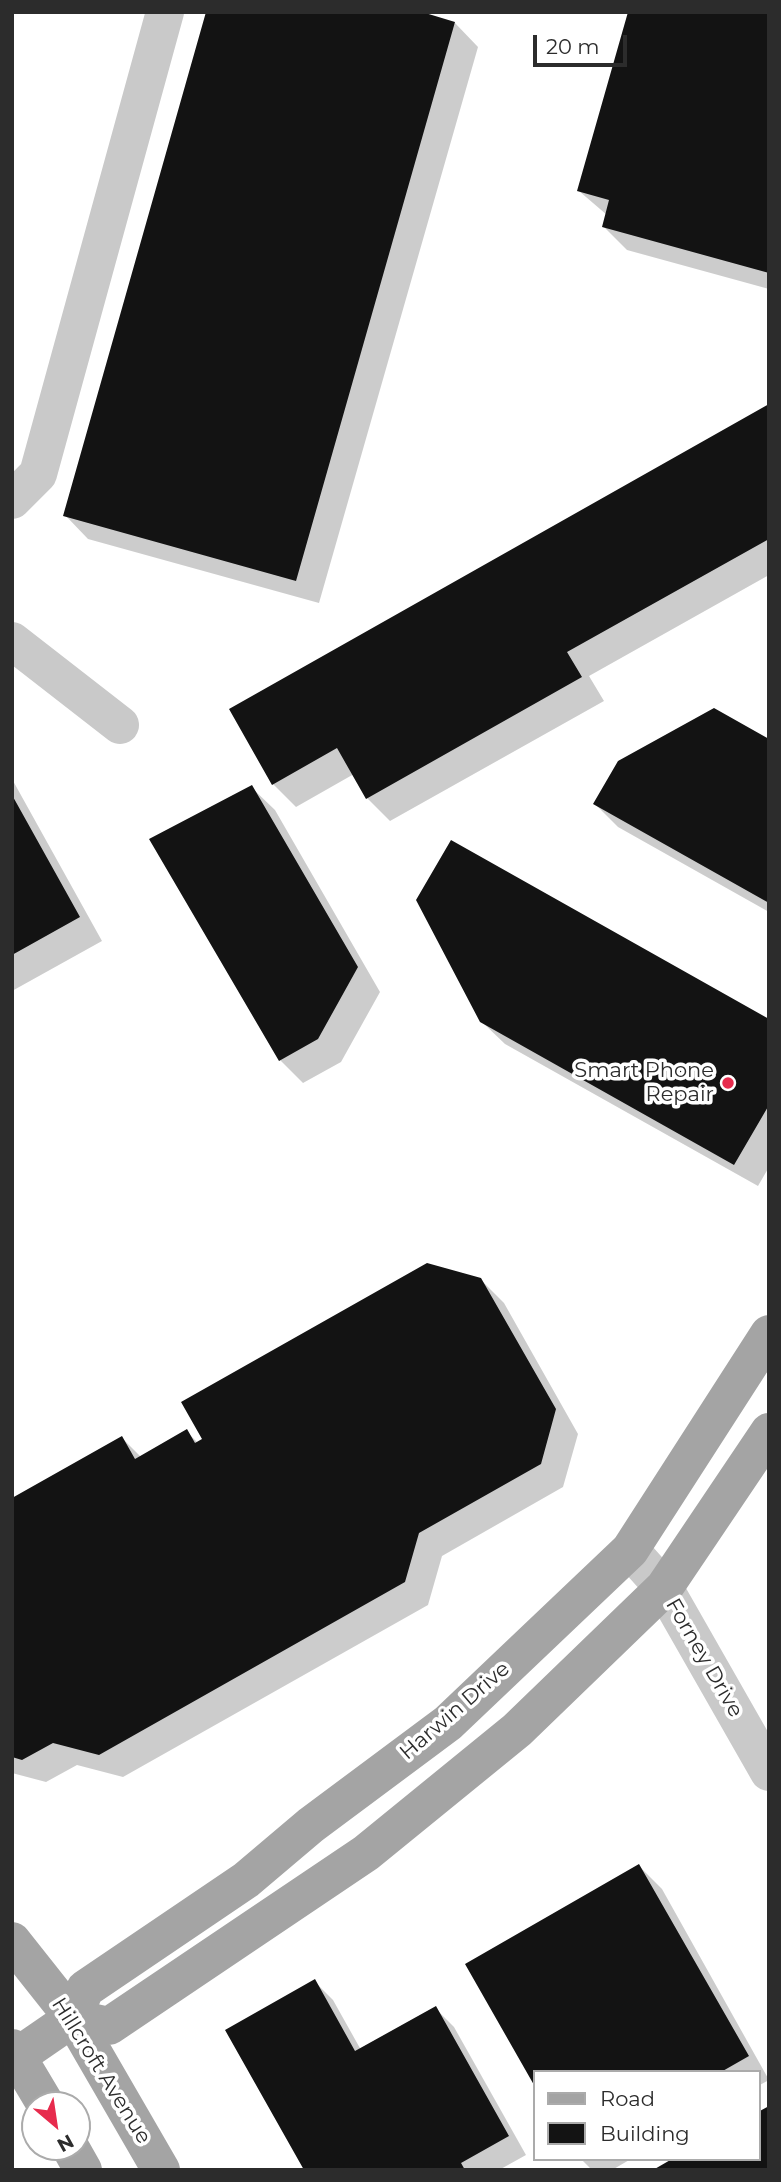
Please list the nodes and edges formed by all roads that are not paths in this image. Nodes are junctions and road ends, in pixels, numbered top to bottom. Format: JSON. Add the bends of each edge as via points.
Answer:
{"nodes":[{"id":1,"x":165,"y":12,"type":"edge"},
{"id":2,"x":12,"y":500,"type":"edge"},
{"id":3,"x":12,"y":641,"type":"edge"},
{"id":4,"x":120,"y":725,"type":"dead end"},
{"id":5,"x":769,"y":1334,"type":"edge"},
{"id":6,"x":769,"y":1432,"type":"edge"},
{"id":7,"x":630,"y":1550,"type":"junction"},
{"id":8,"x":664,"y":1588,"type":"junction"},
{"id":9,"x":769,"y":1772,"type":"edge"},
{"id":10,"x":12,"y":1941,"type":"edge"},
{"id":11,"x":74,"y":2018,"type":"junction"},
{"id":12,"x":14,"y":2055,"type":"edge"},
{"id":13,"x":37,"y":2091,"type":"edge"},
{"id":14,"x":161,"y":2170,"type":"edge"}],
"edges":[{"from":1,"to":2,"type":"street","via":[[38,474]]},
{"from":3,"to":4,"type":"street"},
{"from":5,"to":7,"type":"main road","name":"Harwin Drive"},
{"from":6,"to":8,"type":"main road"},
{"from":7,"to":8,"type":"street","name":"Forney Drive"},
{"from":7,"to":11,"type":"main road","name":"Harwin Drive","via":[[447,1723],[311,1825],[246,1881],[85,1989]]},
{"from":8,"to":9,"type":"street","name":"Forney Drive"},
{"from":8,"to":11,"type":"main road","via":[[517,1730],[366,1853],[109,2026]]},
{"from":10,"to":11,"type":"main road","name":"Hillcroft Avenue"},
{"from":11,"to":12,"type":"main road"},
{"from":11,"to":14,"type":"main road","name":"Hillcroft Avenue"},
{"from":12,"to":13,"type":"main road"}]}
